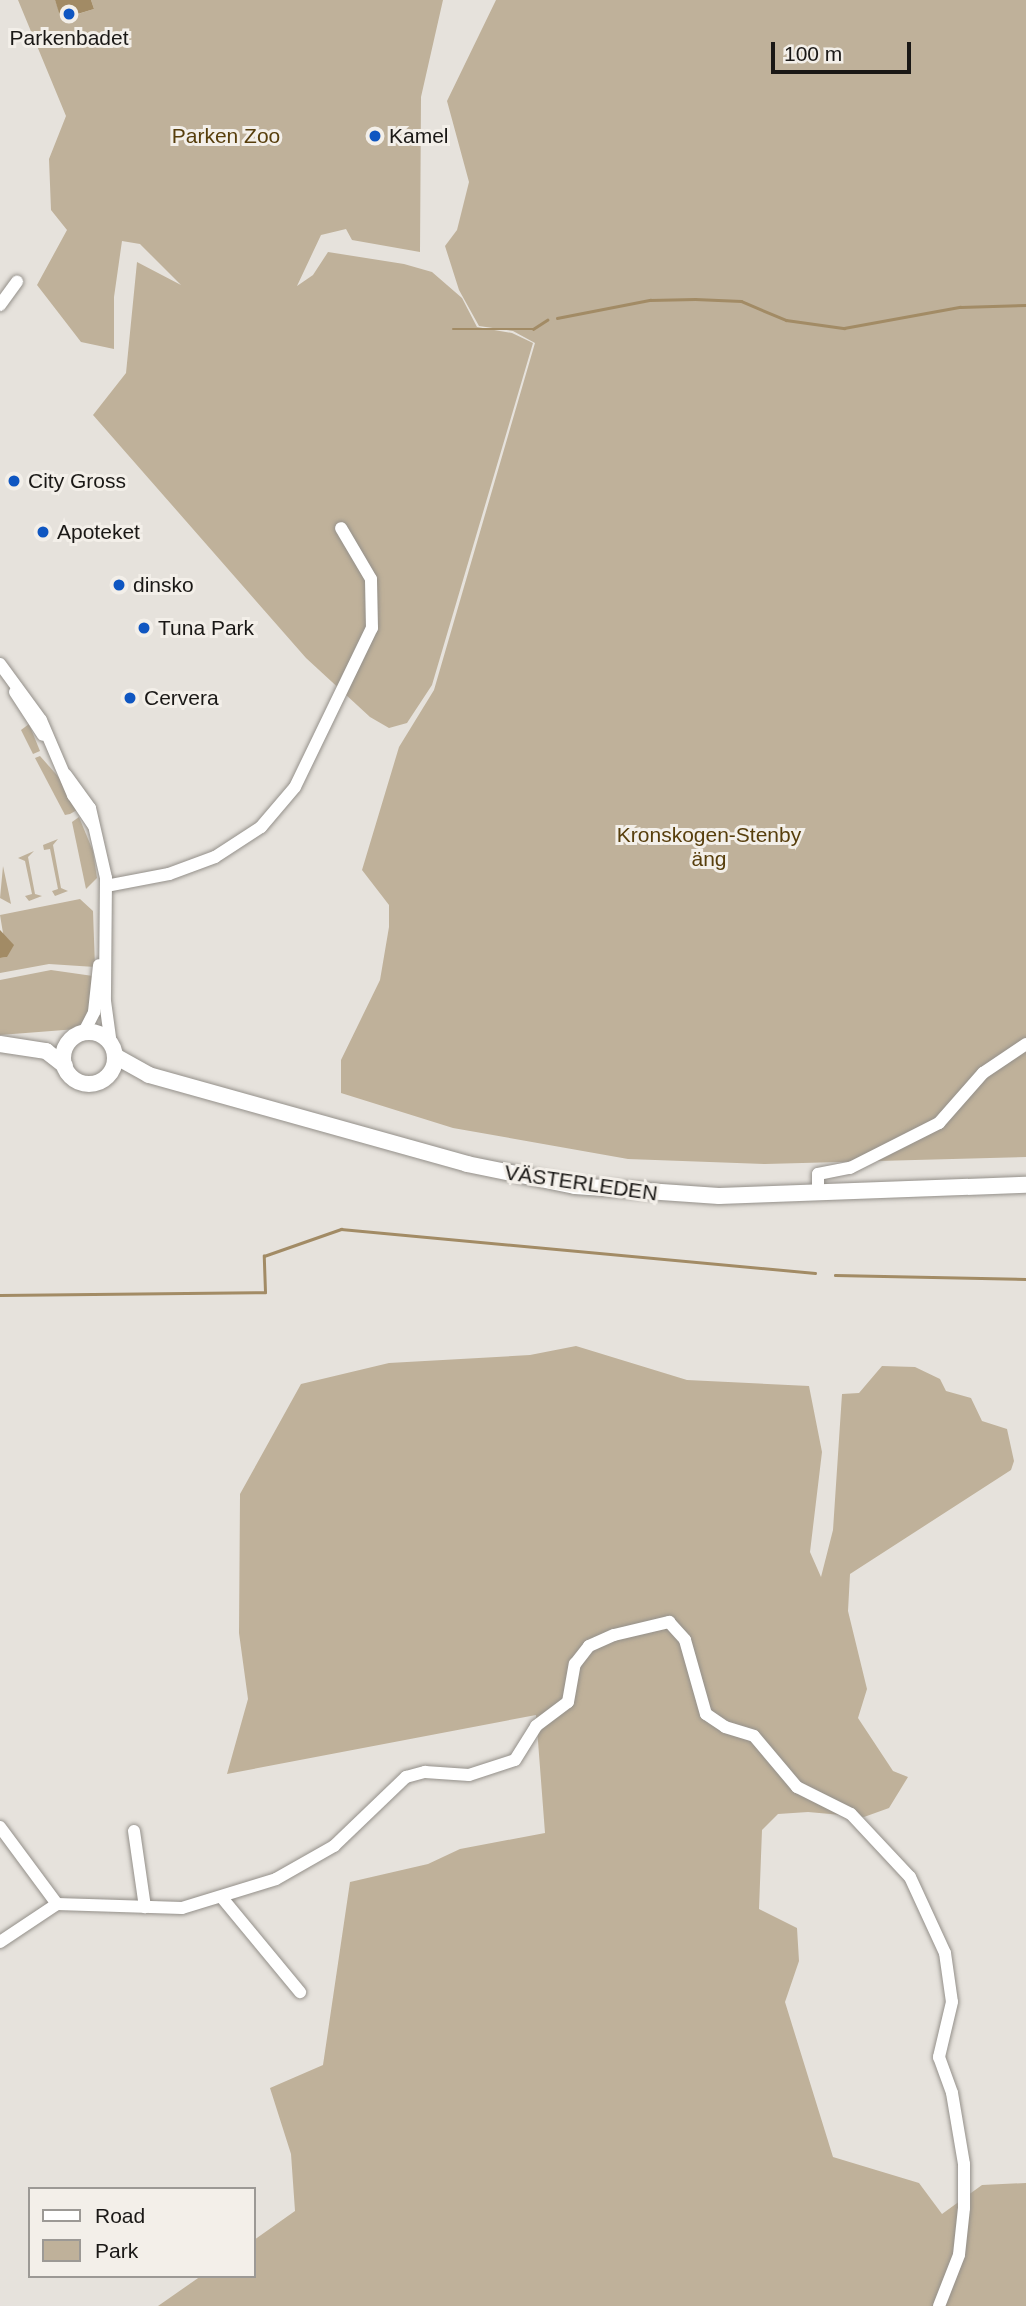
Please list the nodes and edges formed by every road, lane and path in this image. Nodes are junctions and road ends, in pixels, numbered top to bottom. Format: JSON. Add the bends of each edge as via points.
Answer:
{"nodes":[{"id":1,"x":17,"y":282,"type":"dead end"},
{"id":2,"x":0,"y":305,"type":"edge"},
{"id":3,"x":341,"y":528,"type":"dead end"},
{"id":4,"x":0,"y":663,"type":"edge"},
{"id":5,"x":106,"y":886,"type":"junction"},
{"id":6,"x":104,"y":948,"type":"junction"},
{"id":7,"x":78,"y":1036,"type":"junction"},
{"id":8,"x":0,"y":1044,"type":"edge"},
{"id":9,"x":1026,"y":1044,"type":"edge"},
{"id":10,"x":19,"y":1045,"type":"junction"},
{"id":11,"x":113,"y":1050,"type":"junction"},
{"id":12,"x":65,"y":1066,"type":"junction"},
{"id":13,"x":149,"y":1075,"type":"junction"},
{"id":14,"x":104,"y":1079,"type":"junction"},
{"id":15,"x":1026,"y":1185,"type":"edge"},
{"id":16,"x":818,"y":1194,"type":"junction"},
{"id":17,"x":0,"y":1827,"type":"edge"},
{"id":18,"x":134,"y":1831,"type":"dead end"},
{"id":19,"x":223,"y":1899,"type":"junction"},
{"id":20,"x":57,"y":1904,"type":"junction"},
{"id":21,"x":145,"y":1907,"type":"junction"},
{"id":22,"x":0,"y":1942,"type":"edge"},
{"id":23,"x":300,"y":1992,"type":"dead end"},
{"id":24,"x":939,"y":2306,"type":"edge"}],
"edges":[{"from":1,"to":2,"type":"street"},
{"from":3,"to":5,"type":"street","via":[[371,579],[372,628],[295,787],[261,827],[215,857],[169,874]]},
{"from":4,"to":5,"type":"street","via":[[32,724],[90,808]]},
{"from":5,"to":6,"type":"street"},
{"from":6,"to":7,"type":"street","via":[[93,1012]]},
{"from":6,"to":11,"type":"street"},
{"from":7,"to":10,"type":"main road"},
{"from":7,"to":11,"type":"main road","via":[[99,1034]]},
{"from":7,"to":12,"type":"main road","via":[[64,1052]]},
{"from":8,"to":10,"type":"main road"},
{"from":9,"to":16,"type":"street","via":[[983,1073],[939,1123],[850,1168],[818,1174]]},
{"from":10,"to":12,"type":"main road","via":[[51,1053]]},
{"from":11,"to":13,"type":"main road","name":"VÄSTERLEDEN","via":[[129,1068]]},
{"from":11,"to":14,"type":"main road"},
{"from":12,"to":14,"type":"main road","via":[[81,1083]]},
{"from":13,"to":14,"type":"main road","name":"VÄSTERLEDEN"},
{"from":13,"to":16,"type":"main road","name":"VÄSTERLEDEN","via":[[538,1180],[677,1195]]},
{"from":15,"to":16,"type":"main road","name":"VÄSTERLEDEN"},
{"from":17,"to":20,"type":"street"},
{"from":18,"to":21,"type":"street"},
{"from":19,"to":21,"type":"street","via":[[182,1908]]},
{"from":19,"to":23,"type":"street"},
{"from":19,"to":24,"type":"street","via":[[276,1879],[334,1846],[406,1777],[425,1772],[469,1775],[513,1761],[536,1726],[568,1702],[575,1664],[589,1646],[668,1622],[685,1640],[699,1699],[712,1720],[754,1735],[797,1787],[843,1808],[902,1867],[945,1953],[953,1990],[938,2049],[953,2093],[964,2164],[960,2255]]},
{"from":20,"to":21,"type":"street"},
{"from":20,"to":22,"type":"street"}]}
